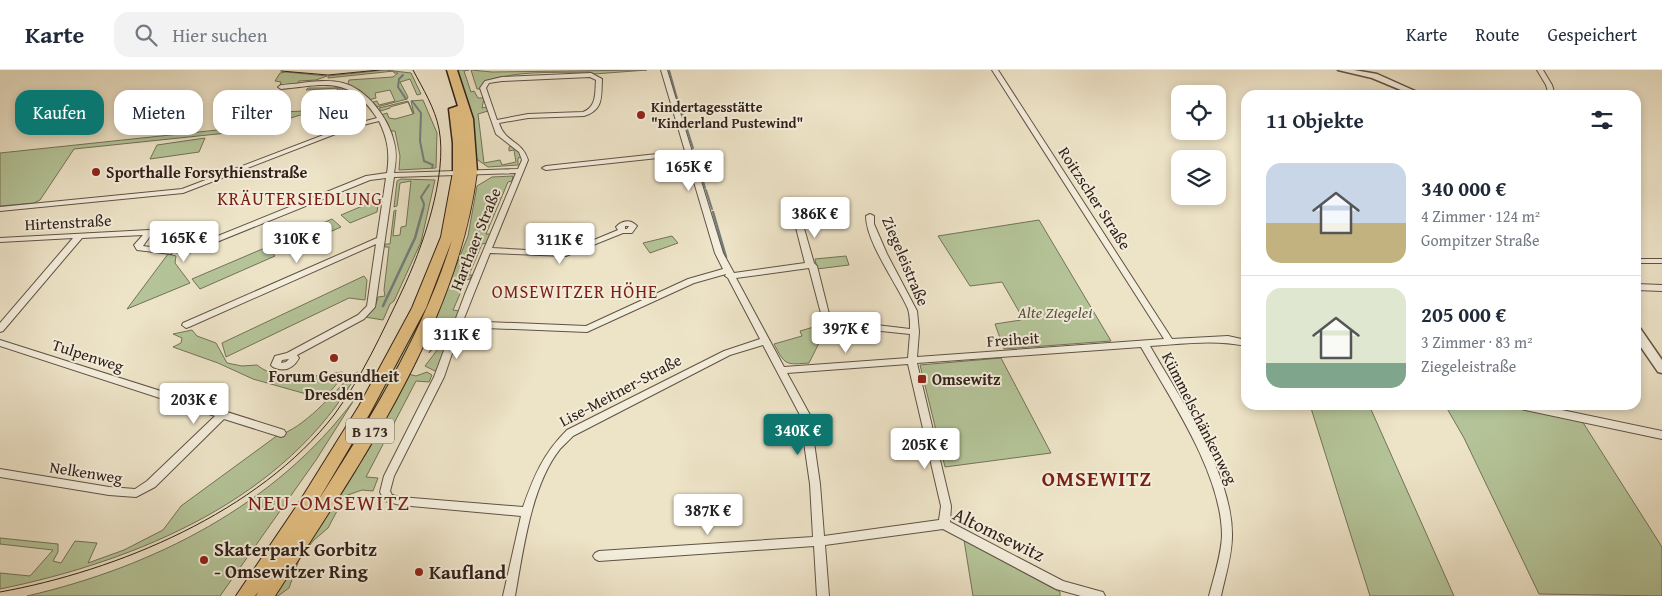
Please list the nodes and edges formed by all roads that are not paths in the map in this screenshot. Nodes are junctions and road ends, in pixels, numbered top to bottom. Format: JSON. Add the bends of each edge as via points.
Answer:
{"nodes":[{"id":1,"x":442,"y":70,"type":"edge"},
{"id":2,"x":452,"y":70,"type":"edge"},
{"id":3,"x":664,"y":70,"type":"edge"},
{"id":4,"x":995,"y":70,"type":"edge"},
{"id":5,"x":1342,"y":70,"type":"edge"},
{"id":6,"x":1540,"y":70,"type":"edge"},
{"id":7,"x":1376,"y":73,"type":"edge"},
{"id":8,"x":281,"y":87,"type":"dead end"},
{"id":9,"x":1410,"y":90,"type":"edge"},
{"id":10,"x":1550,"y":90,"type":"edge"},
{"id":11,"x":380,"y":119,"type":"junction"},
{"id":12,"x":495,"y":122,"type":"junction"},
{"id":13,"x":689,"y":153,"type":"junction"},
{"id":14,"x":546,"y":168,"type":"dead end"},
{"id":15,"x":520,"y":171,"type":"junction"},
{"id":16,"x":465,"y":172,"type":"junction"},
{"id":17,"x":392,"y":175,"type":"junction"},
{"id":18,"x":0,"y":209,"type":"edge"},
{"id":19,"x":870,"y":216,"type":"dead end"},
{"id":20,"x":798,"y":220,"type":"dead end"},
{"id":21,"x":622,"y":231,"type":"dead end"},
{"id":22,"x":80,"y":236,"type":"junction"},
{"id":23,"x":382,"y":239,"type":"junction"},
{"id":24,"x":0,"y":240,"type":"edge"},
{"id":25,"x":193,"y":248,"type":"dead end"},
{"id":26,"x":488,"y":250,"type":"junction"},
{"id":27,"x":168,"y":252,"type":"dead end"},
{"id":28,"x":1641,"y":261,"type":"edge"},
{"id":29,"x":1662,"y":261,"type":"edge"},
{"id":30,"x":810,"y":264,"type":"junction"},
{"id":31,"x":728,"y":273,"type":"junction"},
{"id":32,"x":1641,"y":287,"type":"edge"},
{"id":33,"x":1662,"y":288,"type":"edge"},
{"id":34,"x":458,"y":324,"type":"junction"},
{"id":35,"x":186,"y":325,"type":"dead end"},
{"id":36,"x":0,"y":329,"type":"edge"},
{"id":37,"x":915,"y":332,"type":"junction"},
{"id":38,"x":1641,"y":337,"type":"edge"},
{"id":39,"x":765,"y":341,"type":"junction"},
{"id":40,"x":0,"y":342,"type":"edge"},
{"id":41,"x":1170,"y":342,"type":"junction"},
{"id":42,"x":1241,"y":342,"type":"edge"},
{"id":43,"x":1144,"y":344,"type":"junction"},
{"id":44,"x":290,"y":355,"type":"dead end"},
{"id":45,"x":912,"y":362,"type":"junction"},
{"id":46,"x":1661,"y":365,"type":"edge"},
{"id":47,"x":781,"y":370,"type":"junction"},
{"id":48,"x":1544,"y":410,"type":"edge"},
{"id":49,"x":224,"y":414,"type":"junction"},
{"id":50,"x":281,"y":433,"type":"dead end"},
{"id":51,"x":1662,"y":435,"type":"edge"},
{"id":52,"x":0,"y":472,"type":"edge"},
{"id":53,"x":526,"y":512,"type":"junction"},
{"id":54,"x":944,"y":524,"type":"junction"},
{"id":55,"x":820,"y":541,"type":"junction"},
{"id":56,"x":598,"y":556,"type":"dead end"},
{"id":57,"x":245,"y":596,"type":"edge"},
{"id":58,"x":265,"y":596,"type":"edge"},
{"id":59,"x":509,"y":596,"type":"edge"},
{"id":60,"x":823,"y":596,"type":"edge"},
{"id":61,"x":1099,"y":596,"type":"edge"},
{"id":62,"x":1215,"y":596,"type":"edge"}],
"edges":[{"from":1,"to":16,"type":"highway","number":"B 173","via":[[450,88]]},
{"from":2,"to":16,"type":"highway","number":"B 173","via":[[467,119]]},
{"from":3,"to":13,"type":"street"},
{"from":4,"to":41,"type":"street","name":"Roitzscher Straße"},
{"from":5,"to":7,"type":"street"},
{"from":6,"to":10,"type":"street"},
{"from":7,"to":9,"type":"street"},
{"from":8,"to":11,"type":"street","via":[[344,86],[360,96]]},
{"from":11,"to":17,"type":"street","via":[[390,136]]},
{"from":11,"to":18,"type":"street","via":[[349,127],[183,191]]},
{"from":12,"to":12,"type":"street","name":"Harthaer Straße","via":[[484,88],[487,82],[591,74],[599,79],[596,107],[592,112],[528,116]]},
{"from":12,"to":15,"type":"street","name":"Harthaer Straße","via":[[503,138],[525,155]]},
{"from":13,"to":14,"type":"street"},
{"from":13,"to":31,"type":"street"},
{"from":15,"to":16,"type":"street"},
{"from":15,"to":26,"type":"street","name":"Harthaer Straße"},
{"from":16,"to":17,"type":"street"},
{"from":16,"to":57,"type":"main road","number":"B 173","via":[[447,237],[419,308],[365,409],[304,509]]},
{"from":16,"to":58,"type":"main road","number":"B 173","via":[[467,209],[460,239],[416,346],[363,442]]},
{"from":17,"to":23,"type":"street"},
{"from":17,"to":25,"type":"street","via":[[351,184]]},
{"from":19,"to":37,"type":"street","name":"Ziegeleistraße","via":[[870,224],[883,254],[913,311]]},
{"from":20,"to":30,"type":"street"},
{"from":21,"to":26,"type":"street","via":[[566,254]]},
{"from":22,"to":24,"type":"street","name":"Hirtenstraße"},
{"from":22,"to":27,"type":"street","name":"Hirtenstraße","via":[[149,232],[138,245],[140,248]]},
{"from":22,"to":36,"type":"street"},
{"from":23,"to":35,"type":"street"},
{"from":23,"to":44,"type":"street","via":[[372,308]]},
{"from":26,"to":34,"type":"street","name":"Harthaer Straße"},
{"from":28,"to":29,"type":"street"},
{"from":30,"to":31,"type":"street"},
{"from":30,"to":37,"type":"street","via":[[826,319],[832,323]]},
{"from":31,"to":34,"type":"street","via":[[696,279],[587,330]]},
{"from":31,"to":39,"type":"street"},
{"from":32,"to":33,"type":"street"},
{"from":34,"to":53,"type":"street","name":"Harthaer Straße","via":[[438,377],[389,476],[385,492],[390,498],[400,501]]},
{"from":37,"to":45,"type":"street","name":"Ziegeleistraße"},
{"from":38,"to":46,"type":"street"},
{"from":39,"to":47,"type":"street"},
{"from":39,"to":53,"type":"street","name":"Lise-Meitner-Straße","via":[[727,353],[570,433],[555,446]]},
{"from":40,"to":49,"type":"street","name":"Tulpenweg"},
{"from":41,"to":42,"type":"street","name":"Freiheit","via":[[1221,338]]},
{"from":41,"to":43,"type":"street","name":"Freiheit"},
{"from":43,"to":45,"type":"street","name":"Freiheit"},
{"from":43,"to":62,"type":"street","name":"Kümmelschänkenweg","via":[[1223,496],[1227,536]]},
{"from":45,"to":47,"type":"street","name":"Freiheit"},
{"from":45,"to":54,"type":"street","name":"Ziegeleistraße","via":[[946,506]]},
{"from":47,"to":55,"type":"street","via":[[804,415]]},
{"from":48,"to":51,"type":"street"},
{"from":49,"to":50,"type":"street","name":"Tulpenweg"},
{"from":49,"to":52,"type":"street","name":"Nelkenweg","via":[[151,484],[131,494]]},
{"from":53,"to":59,"type":"street","name":"Lise-Meitner-Straße"},
{"from":54,"to":55,"type":"street","name":"Altomsewitz"},
{"from":54,"to":61,"type":"street","name":"Altomsewitz","via":[[1060,585]]},
{"from":55,"to":56,"type":"street","name":"Altomsewitz"},
{"from":55,"to":60,"type":"street"}]}
